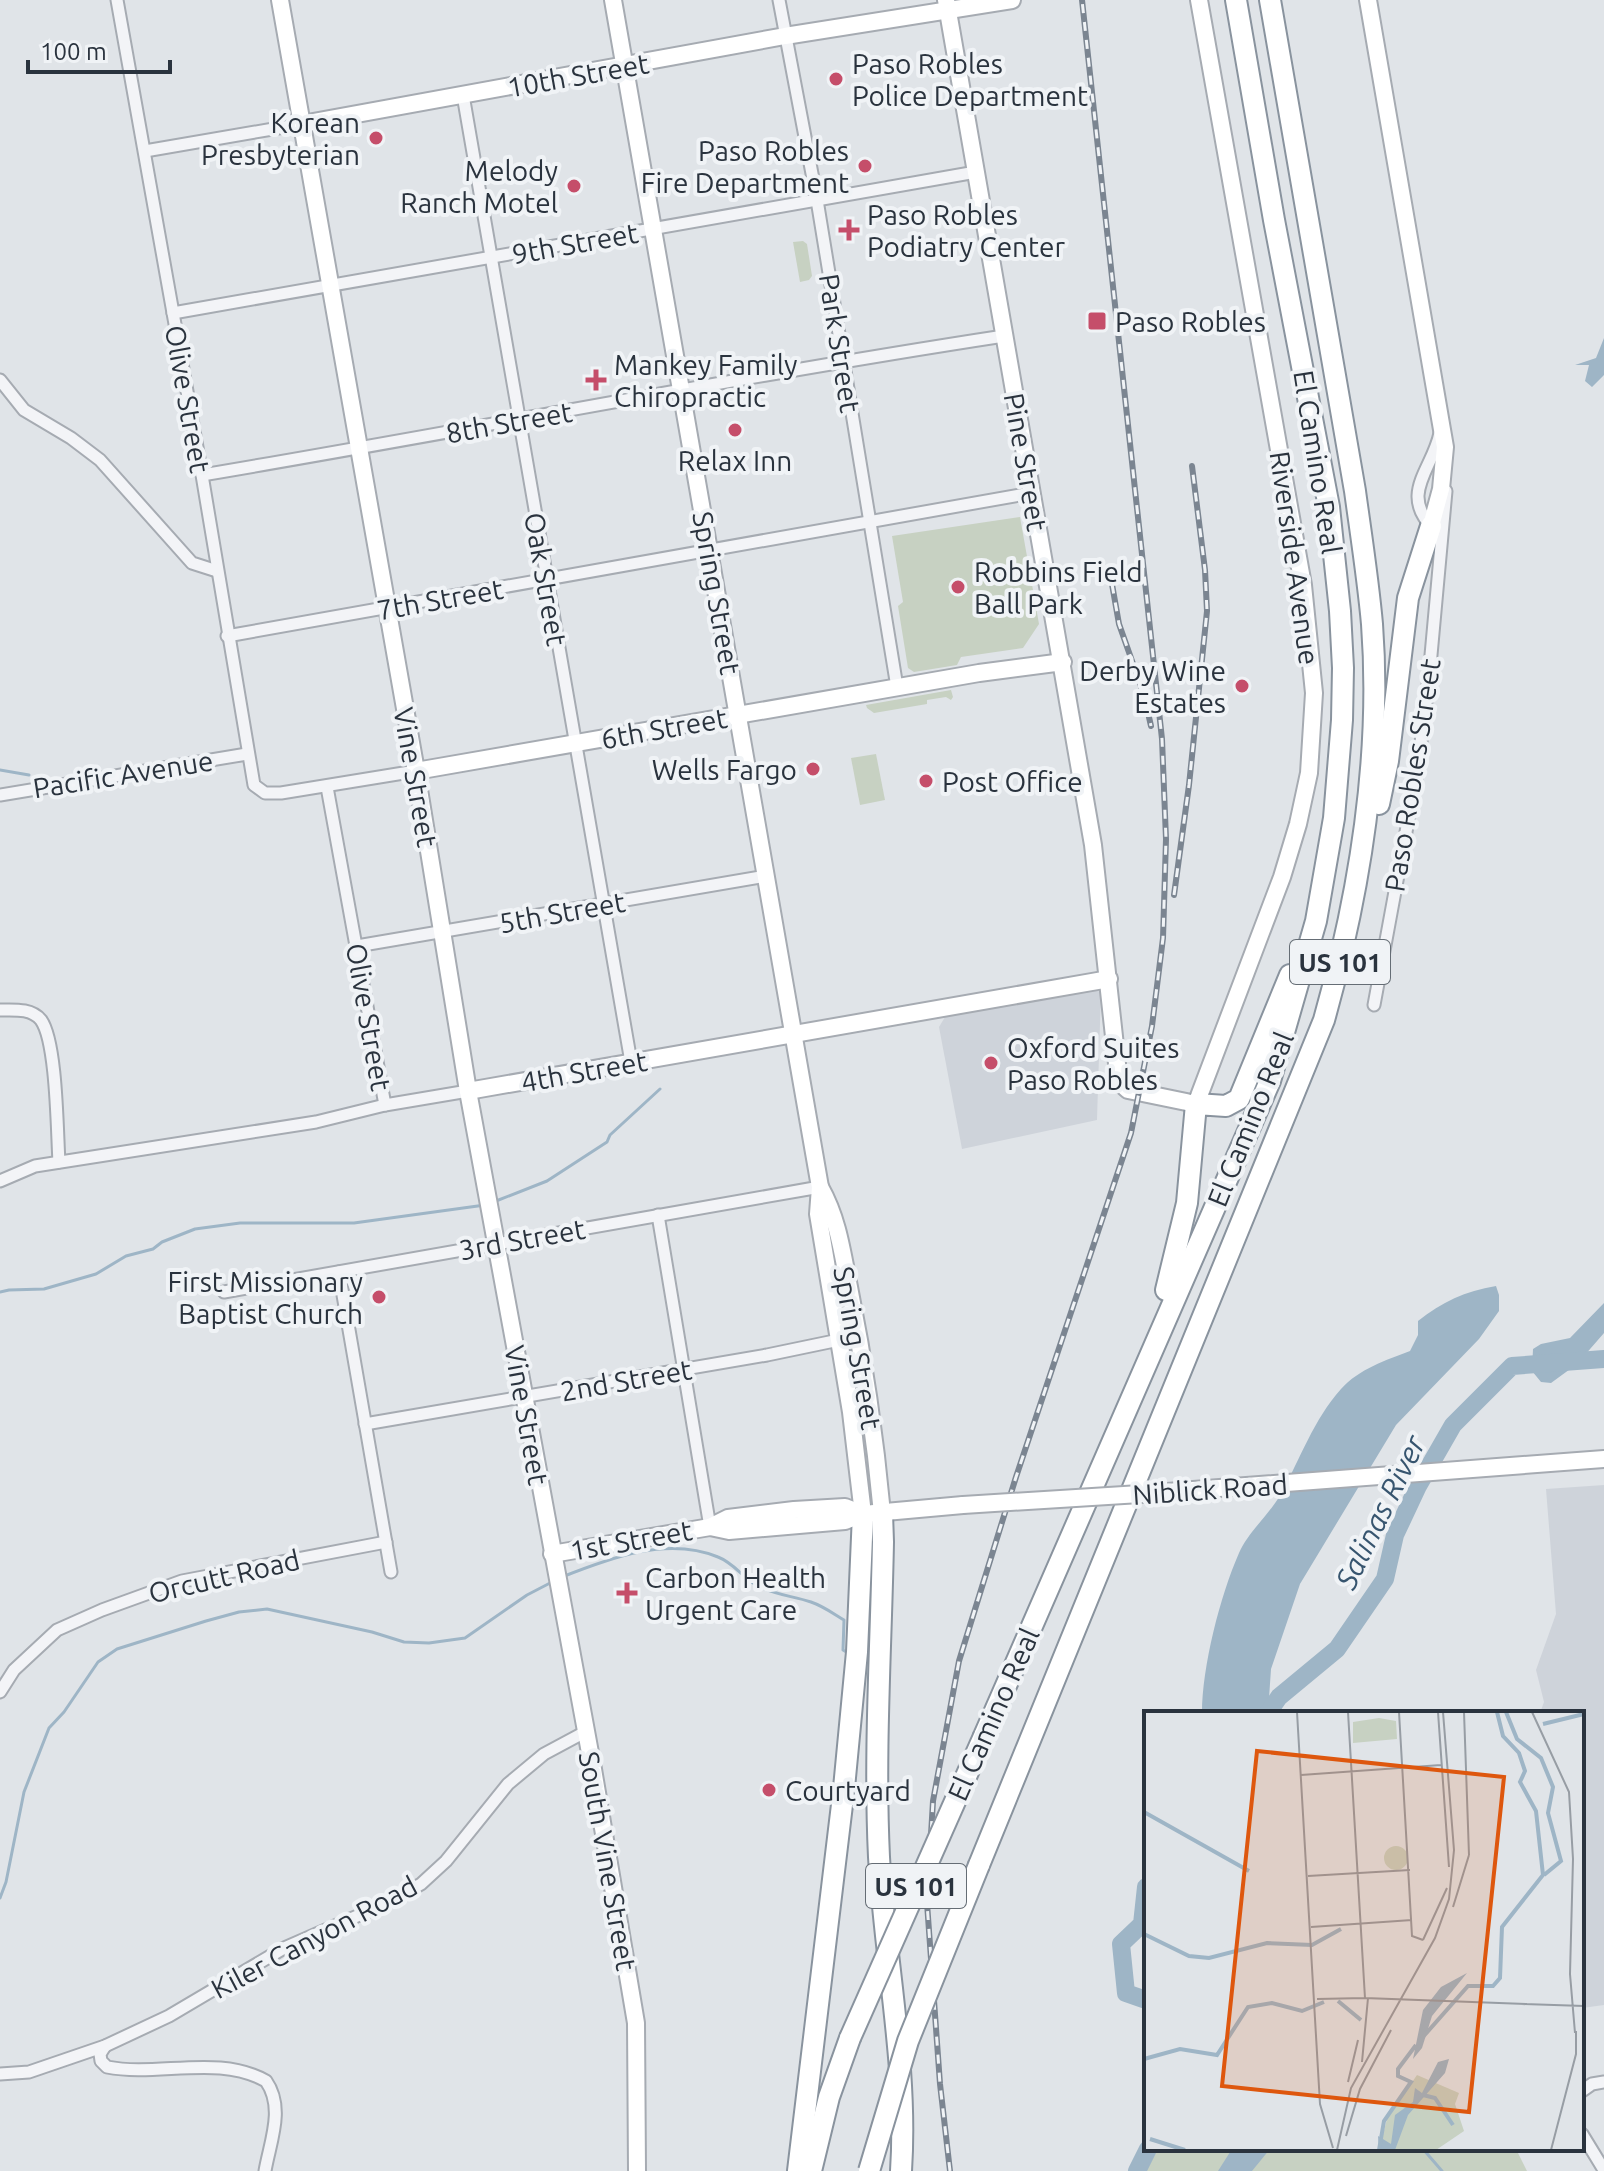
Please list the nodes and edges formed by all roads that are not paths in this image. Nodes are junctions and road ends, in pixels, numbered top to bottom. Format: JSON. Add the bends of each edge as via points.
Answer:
{"nodes":[{"id":1,"x":117,"y":0,"type":"edge"},
{"id":2,"x":280,"y":0,"type":"edge"},
{"id":3,"x":613,"y":0,"type":"edge"},
{"id":4,"x":779,"y":0,"type":"edge"},
{"id":5,"x":1012,"y":0,"type":"edge"},
{"id":6,"x":1199,"y":0,"type":"edge"},
{"id":7,"x":1236,"y":0,"type":"edge"},
{"id":8,"x":1270,"y":0,"type":"edge"},
{"id":9,"x":1368,"y":0,"type":"edge"},
{"id":10,"x":947,"y":5,"type":"edge"},
{"id":11,"x":785,"y":36,"type":"junction"},
{"id":12,"x":625,"y":67,"type":"junction"},
{"id":13,"x":463,"y":95,"type":"junction"},
{"id":14,"x":302,"y":124,"type":"junction"},
{"id":15,"x":145,"y":151,"type":"junction"},
{"id":16,"x":976,"y":172,"type":"junction"},
{"id":17,"x":817,"y":200,"type":"junction"},
{"id":18,"x":653,"y":229,"type":"junction"},
{"id":19,"x":492,"y":257,"type":"junction"},
{"id":20,"x":330,"y":286,"type":"junction"},
{"id":21,"x":173,"y":313,"type":"junction"},
{"id":22,"x":1004,"y":336,"type":"junction"},
{"id":23,"x":843,"y":363,"type":"junction"},
{"id":24,"x":0,"y":380,"type":"edge"},
{"id":25,"x":680,"y":389,"type":"junction"},
{"id":26,"x":519,"y":419,"type":"junction"},
{"id":27,"x":1442,"y":424,"type":"junction"},
{"id":28,"x":358,"y":448,"type":"junction"},
{"id":29,"x":1444,"y":470,"type":"junction"},
{"id":30,"x":202,"y":475,"type":"junction"},
{"id":31,"x":1031,"y":493,"type":"junction"},
{"id":32,"x":869,"y":522,"type":"junction"},
{"id":33,"x":1431,"y":526,"type":"junction"},
{"id":34,"x":1442,"y":544,"type":"junction"},
{"id":35,"x":710,"y":552,"type":"junction"},
{"id":36,"x":217,"y":571,"type":"junction"},
{"id":37,"x":546,"y":580,"type":"junction"},
{"id":38,"x":386,"y":608,"type":"junction"},
{"id":39,"x":227,"y":636,"type":"junction"},
{"id":40,"x":1063,"y":662,"type":"junction"},
{"id":41,"x":897,"y":687,"type":"junction"},
{"id":42,"x":738,"y":715,"type":"junction"},
{"id":43,"x":575,"y":743,"type":"junction"},
{"id":44,"x":247,"y":754,"type":"junction"},
{"id":45,"x":416,"y":771,"type":"junction"},
{"id":46,"x":327,"y":787,"type":"junction"},
{"id":47,"x":265,"y":793,"type":"joint"},
{"id":48,"x":0,"y":795,"type":"edge"},
{"id":49,"x":766,"y":876,"type":"junction"},
{"id":50,"x":1356,"y":884,"type":"junction"},
{"id":51,"x":604,"y":904,"type":"junction"},
{"id":52,"x":1316,"y":921,"type":"junction"},
{"id":53,"x":443,"y":932,"type":"junction"},
{"id":54,"x":357,"y":946,"type":"junction"},
{"id":55,"x":1109,"y":979,"type":"junction"},
{"id":56,"x":1374,"y":1005,"type":"dead end"},
{"id":57,"x":0,"y":1010,"type":"edge"},
{"id":58,"x":792,"y":1034,"type":"junction"},
{"id":59,"x":631,"y":1062,"type":"junction"},
{"id":60,"x":468,"y":1091,"type":"junction"},
{"id":61,"x":1196,"y":1104,"type":"junction"},
{"id":62,"x":385,"y":1105,"type":"junction"},
{"id":63,"x":59,"y":1162,"type":"junction"},
{"id":64,"x":0,"y":1181,"type":"edge"},
{"id":65,"x":820,"y":1187,"type":"junction"},
{"id":66,"x":658,"y":1215,"type":"junction"},
{"id":67,"x":496,"y":1244,"type":"junction"},
{"id":68,"x":339,"y":1272,"type":"junction"},
{"id":69,"x":224,"y":1292,"type":"dead end"},
{"id":70,"x":839,"y":1340,"type":"junction"},
{"id":71,"x":684,"y":1370,"type":"junction"},
{"id":72,"x":524,"y":1398,"type":"junction"},
{"id":73,"x":365,"y":1424,"type":"junction"},
{"id":74,"x":1604,"y":1461,"type":"edge"},
{"id":75,"x":1103,"y":1462,"type":"junction"},
{"id":76,"x":872,"y":1513,"type":"junction"},
{"id":77,"x":710,"y":1527,"type":"junction"},
{"id":78,"x":386,"y":1542,"type":"junction"},
{"id":79,"x":552,"y":1554,"type":"junction"},
{"id":80,"x":391,"y":1572,"type":"dead end"},
{"id":81,"x":0,"y":1692,"type":"edge"},
{"id":82,"x":585,"y":1732,"type":"junction"},
{"id":83,"x":105,"y":2046,"type":"junction"},
{"id":84,"x":0,"y":2074,"type":"edge"},
{"id":85,"x":1603,"y":2082,"type":"edge"},
{"id":86,"x":1584,"y":2090,"type":"edge"},
{"id":87,"x":1584,"y":2137,"type":"edge"},
{"id":88,"x":1604,"y":2170,"type":"edge"},
{"id":89,"x":265,"y":2171,"type":"edge"},
{"id":90,"x":637,"y":2171,"type":"edge"},
{"id":91,"x":798,"y":2171,"type":"edge"},
{"id":92,"x":811,"y":2171,"type":"edge"},
{"id":93,"x":869,"y":2171,"type":"edge"},
{"id":94,"x":901,"y":2171,"type":"edge"}],
"edges":[{"from":1,"to":15,"type":"street","name":"Olive Street"},
{"from":2,"to":14,"type":"street","name":"Vine Street"},
{"from":3,"to":12,"type":"street","name":"Spring Street"},
{"from":4,"to":11,"type":"street","name":"Park Street"},
{"from":5,"to":10,"type":"street","name":"10th Street"},
{"from":6,"to":61,"type":"street","name":"Riverside Avenue","via":[[1303,585],[1314,693],[1309,773],[1298,824]]},
{"from":7,"to":52,"type":"highway","name":"El Camino Real","number":"US 101","via":[[1329,507],[1340,611],[1342,720],[1334,818]]},
{"from":8,"to":50,"type":"highway","name":"El Camino Real","number":"US 101","via":[[1355,491],[1372,626],[1372,763]]},
{"from":9,"to":27,"type":"street","name":"Paso Robles Street"},
{"from":10,"to":11,"type":"street","name":"10th Street"},
{"from":10,"to":16,"type":"street","name":"Pine Street"},
{"from":11,"to":12,"type":"street","name":"10th Street"},
{"from":11,"to":17,"type":"street","name":"Park Street"},
{"from":12,"to":13,"type":"street","name":"10th Street"},
{"from":12,"to":18,"type":"street","name":"Spring Street"},
{"from":13,"to":14,"type":"street","name":"10th Street"},
{"from":13,"to":19,"type":"street","name":"Oak Street"},
{"from":14,"to":15,"type":"street","name":"10th Street"},
{"from":14,"to":20,"type":"street","name":"Vine Street"},
{"from":15,"to":21,"type":"street","name":"Olive Street"},
{"from":16,"to":17,"type":"street","name":"9th Street"},
{"from":16,"to":22,"type":"street","name":"Pine Street"},
{"from":17,"to":18,"type":"street","name":"9th Street"},
{"from":17,"to":23,"type":"street","name":"Park Street"},
{"from":18,"to":19,"type":"street","name":"9th Street"},
{"from":18,"to":25,"type":"street","name":"Spring Street"},
{"from":19,"to":20,"type":"street","name":"9th Street"},
{"from":19,"to":26,"type":"street","name":"Oak Street"},
{"from":20,"to":21,"type":"street","name":"9th Street"},
{"from":20,"to":28,"type":"street","name":"Vine Street"},
{"from":21,"to":30,"type":"street","name":"Olive Street"},
{"from":22,"to":23,"type":"street","name":"8th Street"},
{"from":22,"to":31,"type":"street","name":"Pine Street"},
{"from":23,"to":25,"type":"street","name":"8th Street"},
{"from":23,"to":32,"type":"street","name":"Park Street"},
{"from":24,"to":36,"type":"street","via":[[24,410],[100,460],[192,563]]},
{"from":25,"to":26,"type":"street","name":"8th Street"},
{"from":25,"to":35,"type":"street","name":"Spring Street"},
{"from":26,"to":28,"type":"street","name":"8th Street"},
{"from":26,"to":37,"type":"street","name":"Oak Street"},
{"from":27,"to":29,"type":"street","name":"Paso Robles Street"},
{"from":27,"to":33,"type":"street","name":"Paso Robles Street","via":[[1436,451],[1418,482],[1418,502]]},
{"from":28,"to":30,"type":"street","name":"8th Street"},
{"from":28,"to":38,"type":"street","name":"Vine Street"},
{"from":29,"to":33,"type":"street","name":"Paso Robles Street"},
{"from":29,"to":34,"type":"street","name":"Paso Robles Street"},
{"from":30,"to":36,"type":"street","name":"Olive Street"},
{"from":31,"to":32,"type":"street","name":"7th Street"},
{"from":31,"to":40,"type":"street","name":"Pine Street"},
{"from":32,"to":35,"type":"street","name":"7th Street"},
{"from":32,"to":41,"type":"street","name":"Park Street"},
{"from":33,"to":34,"type":"street","name":"Paso Robles Street"},
{"from":33,"to":50,"type":"highway","via":[[1408,598],[1388,761],[1370,847]]},
{"from":34,"to":56,"type":"street","name":"Paso Robles Street","via":[[1418,767]]},
{"from":35,"to":37,"type":"street","name":"7th Street"},
{"from":35,"to":42,"type":"street","name":"Spring Street"},
{"from":36,"to":39,"type":"street","name":"Olive Street"},
{"from":37,"to":38,"type":"street","name":"7th Street"},
{"from":37,"to":43,"type":"street","name":"Oak Street"},
{"from":38,"to":39,"type":"street","name":"7th Street"},
{"from":38,"to":45,"type":"street","name":"Vine Street"},
{"from":39,"to":44,"type":"street","name":"Olive Street"},
{"from":40,"to":41,"type":"street","name":"6th Street"},
{"from":40,"to":55,"type":"street","name":"Pine Street"},
{"from":41,"to":42,"type":"street","name":"6th Street"},
{"from":42,"to":43,"type":"street","name":"6th Street"},
{"from":42,"to":49,"type":"street","name":"Spring Street"},
{"from":43,"to":45,"type":"street","name":"6th Street"},
{"from":43,"to":51,"type":"street","name":"Oak Street"},
{"from":44,"to":47,"type":"street","name":"Olive Street","via":[[254,785]]},
{"from":44,"to":48,"type":"street","name":"Pacific Avenue"},
{"from":45,"to":46,"type":"street","name":"6th Street"},
{"from":45,"to":53,"type":"street","name":"Vine Street"},
{"from":46,"to":47,"type":"street","name":"6th Street"},
{"from":46,"to":54,"type":"street","name":"Olive Street"},
{"from":49,"to":51,"type":"street","name":"5th Street"},
{"from":49,"to":58,"type":"street","name":"Spring Street"},
{"from":50,"to":93,"type":"highway","name":"El Camino Real","number":"US 101","bridge":true,"via":[[1341,959],[1302,1079],[908,2041]]},
{"from":51,"to":53,"type":"street","name":"5th Street"},
{"from":51,"to":59,"type":"street","name":"Oak Street"},
{"from":52,"to":61,"type":"highway","via":[[1239,1099],[1226,1106]]},
{"from":52,"to":75,"type":"highway","name":"El Camino Real","number":"US 101","via":[[1270,1081]]},
{"from":53,"to":54,"type":"street","name":"5th Street"},
{"from":53,"to":60,"type":"street","name":"Vine Street"},
{"from":54,"to":62,"type":"street","name":"Olive Street"},
{"from":55,"to":58,"type":"street","name":"4th Street"},
{"from":55,"to":61,"type":"street","name":"Pine Street","via":[[1122,1088]]},
{"from":57,"to":63,"type":"street","via":[[30,1012],[46,1031]]},
{"from":58,"to":59,"type":"street","name":"4th Street"},
{"from":58,"to":65,"type":"street","name":"Spring Street"},
{"from":59,"to":60,"type":"street","name":"4th Street"},
{"from":60,"to":62,"type":"street","name":"4th Street"},
{"from":60,"to":67,"type":"street","name":"Vine Street"},
{"from":61,"to":75,"type":"highway","via":[[1187,1203],[1175,1259]]},
{"from":62,"to":63,"type":"street","name":"4th Street","via":[[316,1122]]},
{"from":63,"to":64,"type":"street","name":"4th Street"},
{"from":65,"to":66,"type":"street","name":"3rd Street"},
{"from":65,"to":70,"type":"street","name":"Spring Street","via":[[818,1214]]},
{"from":65,"to":76,"type":"street","name":"Spring Street","via":[[833,1211],[874,1434]]},
{"from":66,"to":67,"type":"street","name":"3rd Street"},
{"from":66,"to":71,"type":"street"},
{"from":67,"to":68,"type":"street","name":"3rd Street"},
{"from":67,"to":72,"type":"street","name":"Vine Street"},
{"from":68,"to":69,"type":"street","name":"3rd Street"},
{"from":68,"to":73,"type":"street"},
{"from":70,"to":71,"type":"street","name":"2nd Street"},
{"from":70,"to":76,"type":"street","name":"Spring Street"},
{"from":71,"to":72,"type":"street","name":"2nd Street"},
{"from":71,"to":77,"type":"street"},
{"from":72,"to":73,"type":"street","name":"2nd Street"},
{"from":72,"to":79,"type":"street","name":"Vine Street"},
{"from":73,"to":78,"type":"street"},
{"from":74,"to":76,"type":"street","name":"Niblick Road","bridge":true},
{"from":75,"to":92,"type":"highway","name":"El Camino Real","number":"US 101","bridge":true,"via":[[850,2038]]},
{"from":76,"to":77,"type":"street","name":"1st Street","via":[[845,1521],[729,1531]]},
{"from":76,"to":91,"type":"highway"},
{"from":76,"to":94,"type":"highway","via":[[883,1542],[876,1776],[903,2096]]},
{"from":77,"to":79,"type":"street","name":"1st Street"},
{"from":78,"to":80,"type":"street"},
{"from":78,"to":81,"type":"street","name":"Orcutt Road","via":[[182,1581],[102,1610],[57,1630],[14,1670]]},
{"from":79,"to":82,"type":"street","name":"South Vine Street"},
{"from":82,"to":83,"type":"street","name":"Kiler Canyon Road","via":[[544,1754],[508,1784],[421,1884],[284,1948],[169,2016]]},
{"from":82,"to":90,"type":"street","name":"South Vine Street","via":[[636,2023]]},
{"from":83,"to":84,"type":"street","name":"Kiler Canyon Road","via":[[45,2068]]},
{"from":83,"to":89,"type":"street","via":[[100,2054],[107,2067],[234,2070],[266,2081],[275,2102],[275,2120]]},
{"from":85,"to":86,"type":"street"},
{"from":87,"to":88,"type":"street"}]}
